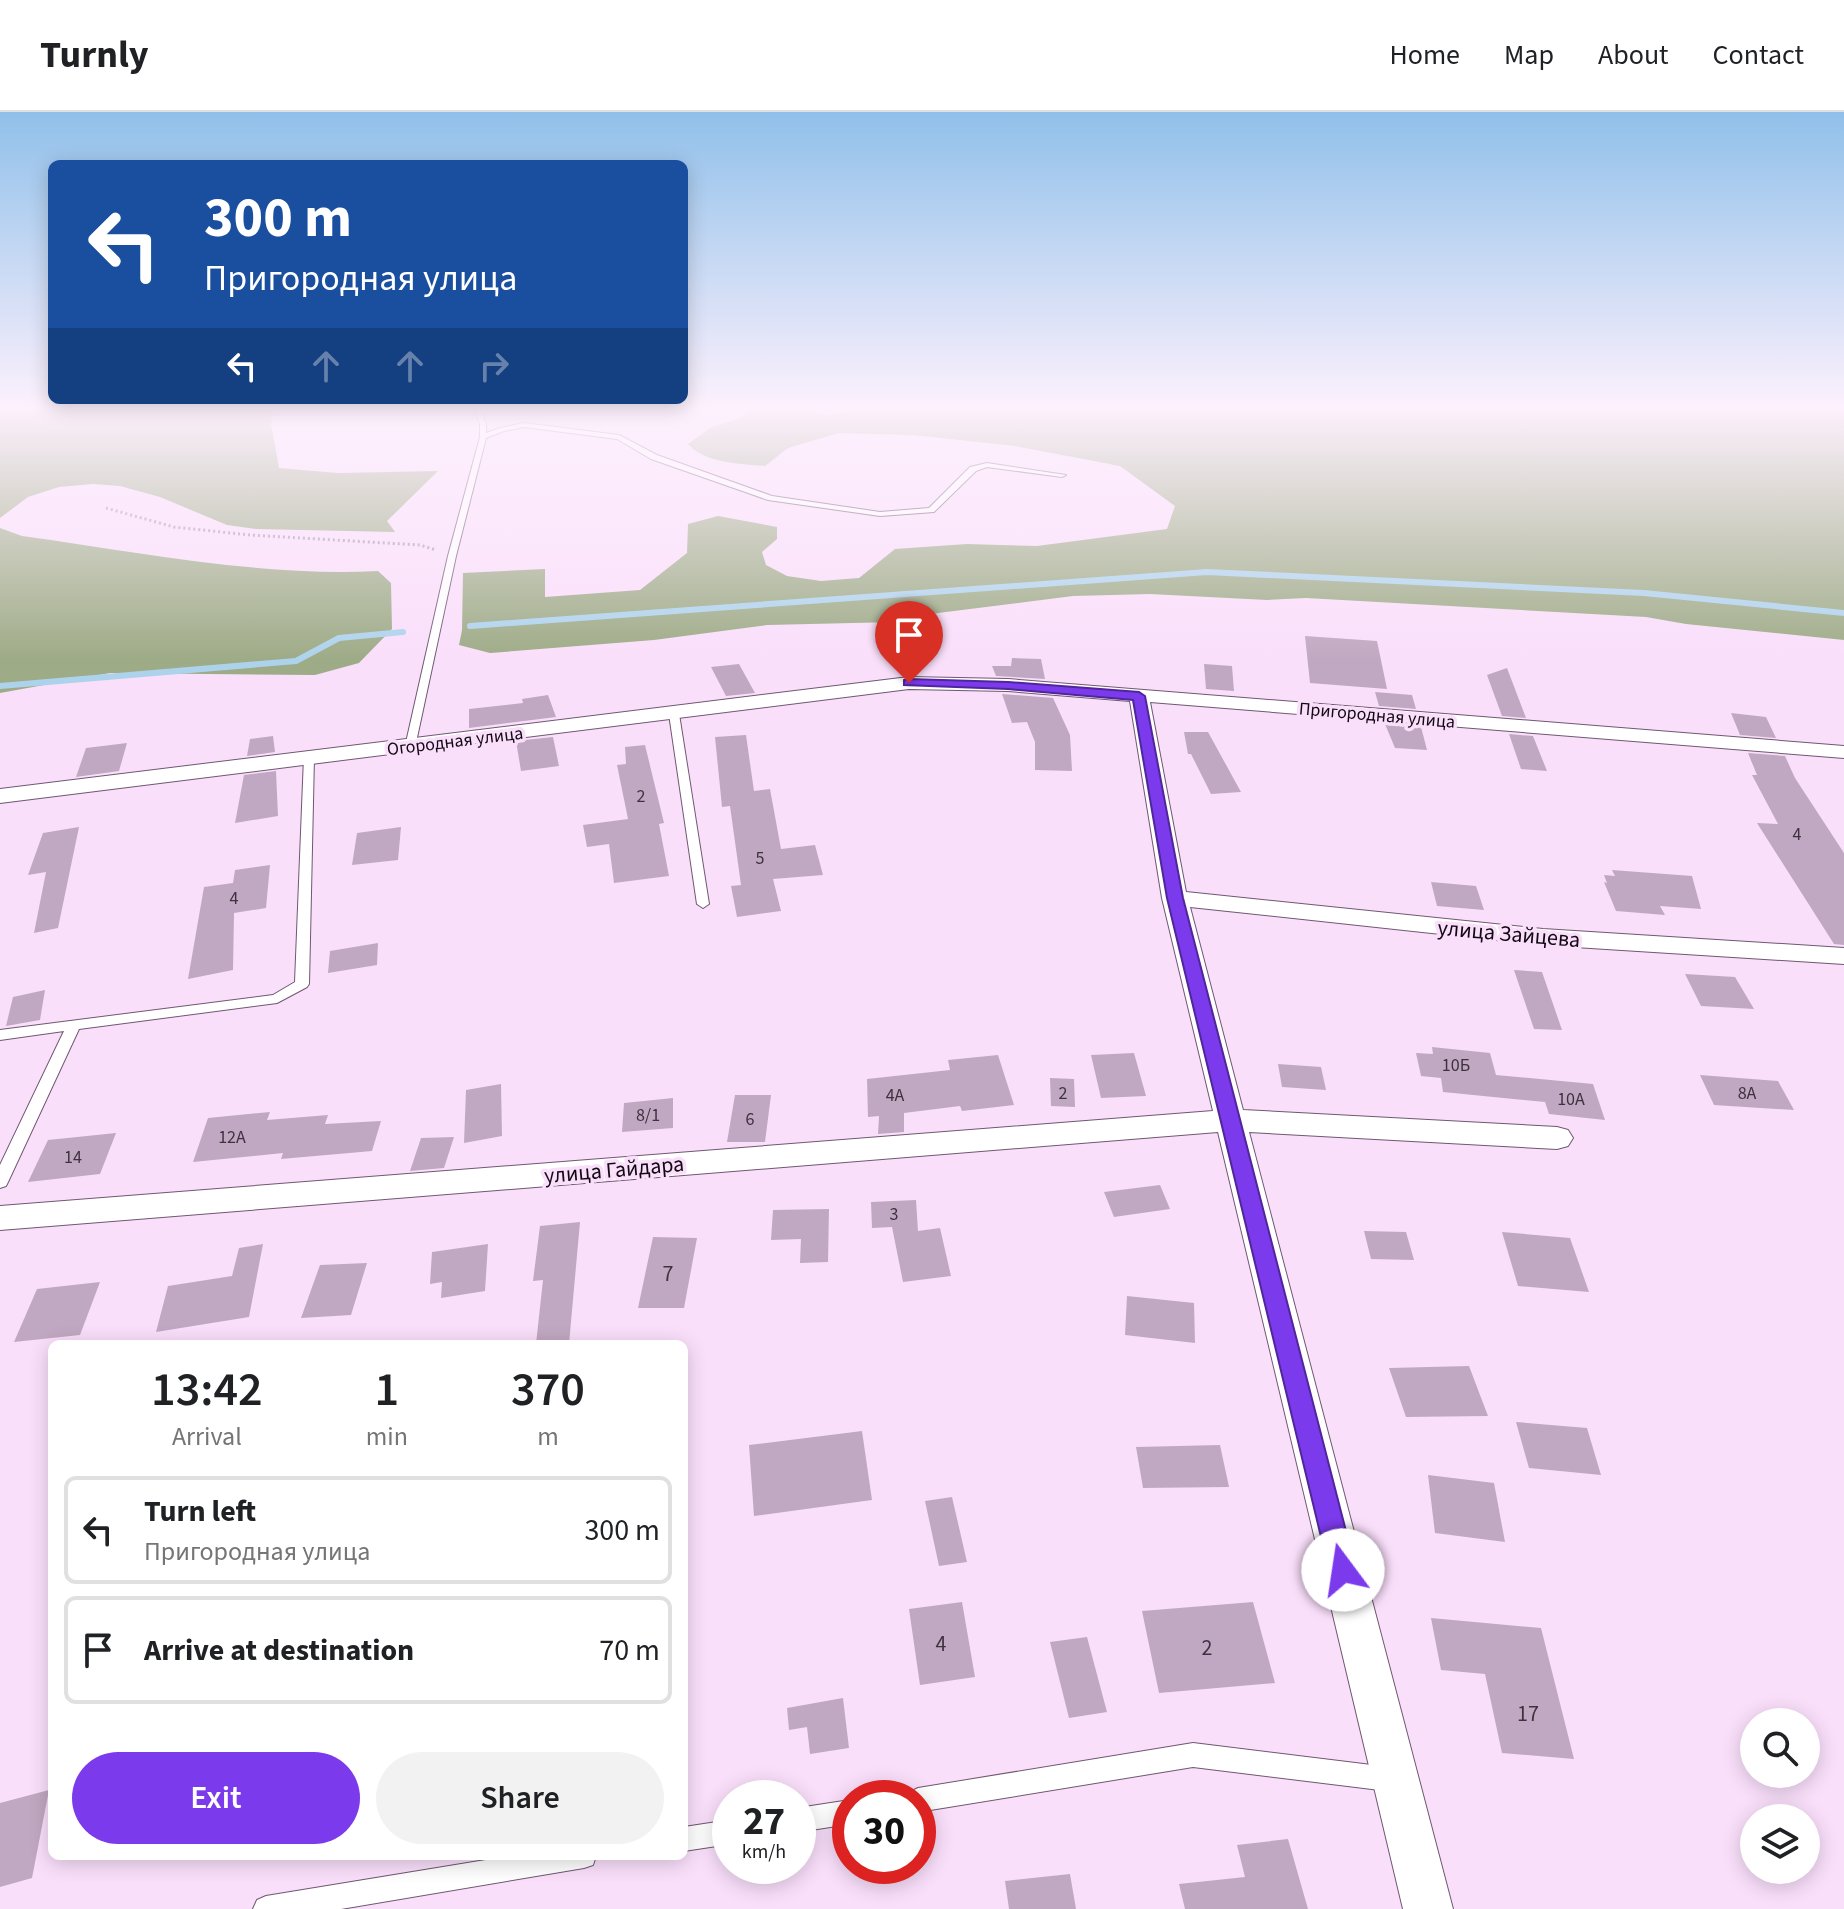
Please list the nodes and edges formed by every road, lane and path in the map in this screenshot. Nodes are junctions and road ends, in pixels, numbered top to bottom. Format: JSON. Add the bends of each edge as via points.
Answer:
{"nodes":[{"id":1,"x":468,"y":493,"type":"edge"},
{"id":2,"x":756,"y":493,"type":"edge"},
{"id":3,"x":949,"y":493,"type":"edge"},
{"id":4,"x":106,"y":508,"type":"dead end"},
{"id":5,"x":452,"y":556,"type":"junction"},
{"id":6,"x":909,"y":683,"type":"joint"},
{"id":7,"x":1139,"y":696,"type":"junction"},
{"id":8,"x":674,"y":714,"type":"junction"},
{"id":9,"x":410,"y":747,"type":"junction"},
{"id":10,"x":1844,"y":752,"type":"edge"},
{"id":11,"x":309,"y":757,"type":"junction"},
{"id":12,"x":0,"y":796,"type":"edge"},
{"id":13,"x":1175,"y":898,"type":"junction"},
{"id":14,"x":703,"y":904,"type":"dead end"},
{"id":15,"x":1844,"y":956,"type":"edge"},
{"id":16,"x":73,"y":1027,"type":"junction"},
{"id":17,"x":0,"y":1035,"type":"edge"},
{"id":18,"x":1229,"y":1120,"type":"junction"},
{"id":19,"x":1557,"y":1138,"type":"dead end"},
{"id":20,"x":0,"y":1182,"type":"edge"},
{"id":21,"x":0,"y":1218,"type":"edge"},
{"id":22,"x":1396,"y":1780,"type":"junction"},
{"id":23,"x":936,"y":1797,"type":"edge"},
{"id":24,"x":712,"y":1835,"type":"edge"},
{"id":25,"x":688,"y":1838,"type":"edge"},
{"id":26,"x":560,"y":1860,"type":"edge"},
{"id":27,"x":266,"y":1909,"type":"edge"},
{"id":28,"x":1428,"y":1909,"type":"edge"}],
"edges":[{"from":1,"to":5,"type":"lane"},
{"from":2,"to":3,"type":"lane","via":[[880,514],[910,514],[931,510]]},
{"from":4,"to":5,"type":"path","via":[[174,527],[420,545]]},
{"from":5,"to":9,"type":"lane"},
{"from":6,"to":7,"type":"street","name":"Пригородная улица"},
{"from":6,"to":8,"type":"street","name":"Огородная улица"},
{"from":7,"to":10,"type":"street","name":"Пригородная улица"},
{"from":7,"to":13,"type":"street"},
{"from":8,"to":9,"type":"street","name":"Огородная улица"},
{"from":8,"to":14,"type":"lane"},
{"from":9,"to":11,"type":"street","name":"Огородная улица"},
{"from":11,"to":12,"type":"street","name":"Огородная улица"},
{"from":11,"to":16,"type":"lane","via":[[302,984],[277,999]]},
{"from":13,"to":15,"type":"street","name":"улица Зайцева","via":[[1543,937]]},
{"from":13,"to":18,"type":"street"},
{"from":16,"to":17,"type":"lane"},
{"from":16,"to":20,"type":"lane"},
{"from":18,"to":19,"type":"street","name":"улица Гайдара"},
{"from":18,"to":21,"type":"street","name":"улица Гайдара"},
{"from":18,"to":22,"type":"street"},
{"from":22,"to":23,"type":"lane","via":[[1193,1755]]},
{"from":22,"to":28,"type":"street"},
{"from":24,"to":25,"type":"lane"},
{"from":26,"to":27,"type":"lane"}]}
